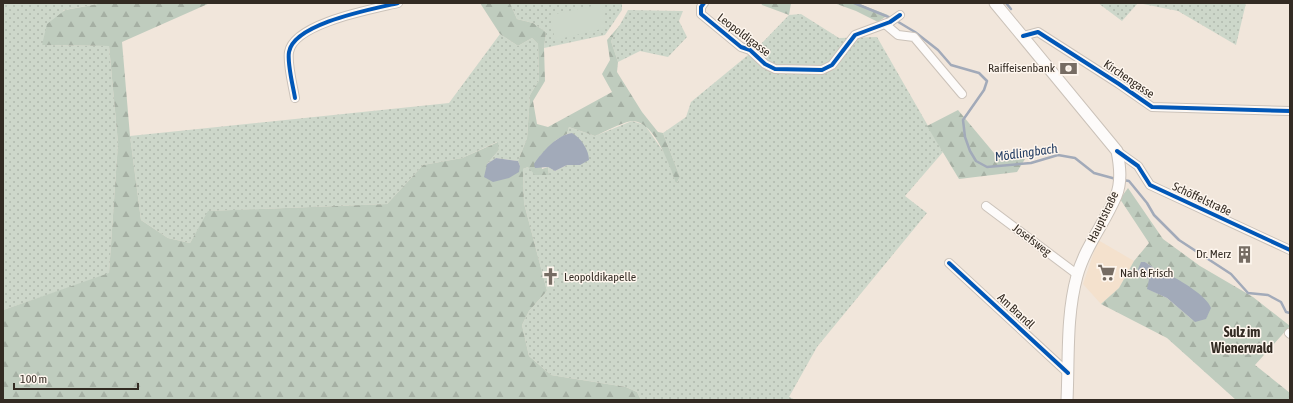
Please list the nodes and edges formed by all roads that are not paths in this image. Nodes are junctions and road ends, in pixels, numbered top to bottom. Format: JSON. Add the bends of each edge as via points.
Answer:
{"nodes":[{"id":1,"x":398,"y":3,"type":"edge"},
{"id":2,"x":704,"y":3,"type":"edge"},
{"id":3,"x":995,"y":3,"type":"edge"},
{"id":4,"x":900,"y":15,"type":"dead end"},
{"id":5,"x":888,"y":23,"type":"junction"},
{"id":6,"x":1023,"y":36,"type":"junction"},
{"id":7,"x":962,"y":94,"type":"dead end"},
{"id":8,"x":295,"y":98,"type":"dead end"},
{"id":9,"x":1289,"y":108,"type":"edge"},
{"id":10,"x":1118,"y":151,"type":"junction"},
{"id":11,"x":986,"y":206,"type":"dead end"},
{"id":12,"x":1290,"y":250,"type":"edge"},
{"id":13,"x":949,"y":263,"type":"dead end"},
{"id":14,"x":1078,"y":275,"type":"junction"},
{"id":15,"x":1068,"y":373,"type":"junction"},
{"id":16,"x":1067,"y":400,"type":"edge"}],
"edges":[{"from":1,"to":8,"type":"street","via":[[311,28],[293,41],[289,52]]},
{"from":2,"to":5,"type":"street","name":"Leopoldigasse","via":[[701,14],[741,47],[750,50],[765,64],[775,68],[822,70],[832,65],[855,35]]},
{"from":3,"to":6,"type":"main road"},
{"from":4,"to":5,"type":"street"},
{"from":5,"to":7,"type":"street","via":[[898,35],[914,37]]},
{"from":6,"to":9,"type":"street","name":"Kirchengasse","via":[[1038,32],[1152,107],[1258,110]]},
{"from":6,"to":10,"type":"main road"},
{"from":10,"to":12,"type":"street","name":"Schöffelstraße","via":[[1138,166],[1150,185]]},
{"from":10,"to":14,"type":"main road","name":"Hauptstraße","via":[[1120,167],[1116,196],[1085,254]]},
{"from":11,"to":14,"type":"street","name":"Josefsweg"},
{"from":13,"to":15,"type":"street","name":"Am Brandl"},
{"from":14,"to":15,"type":"main road","name":"Hauptstraße","via":[[1070,316]]},
{"from":15,"to":16,"type":"main road","name":"Hauptstraße"}]}
